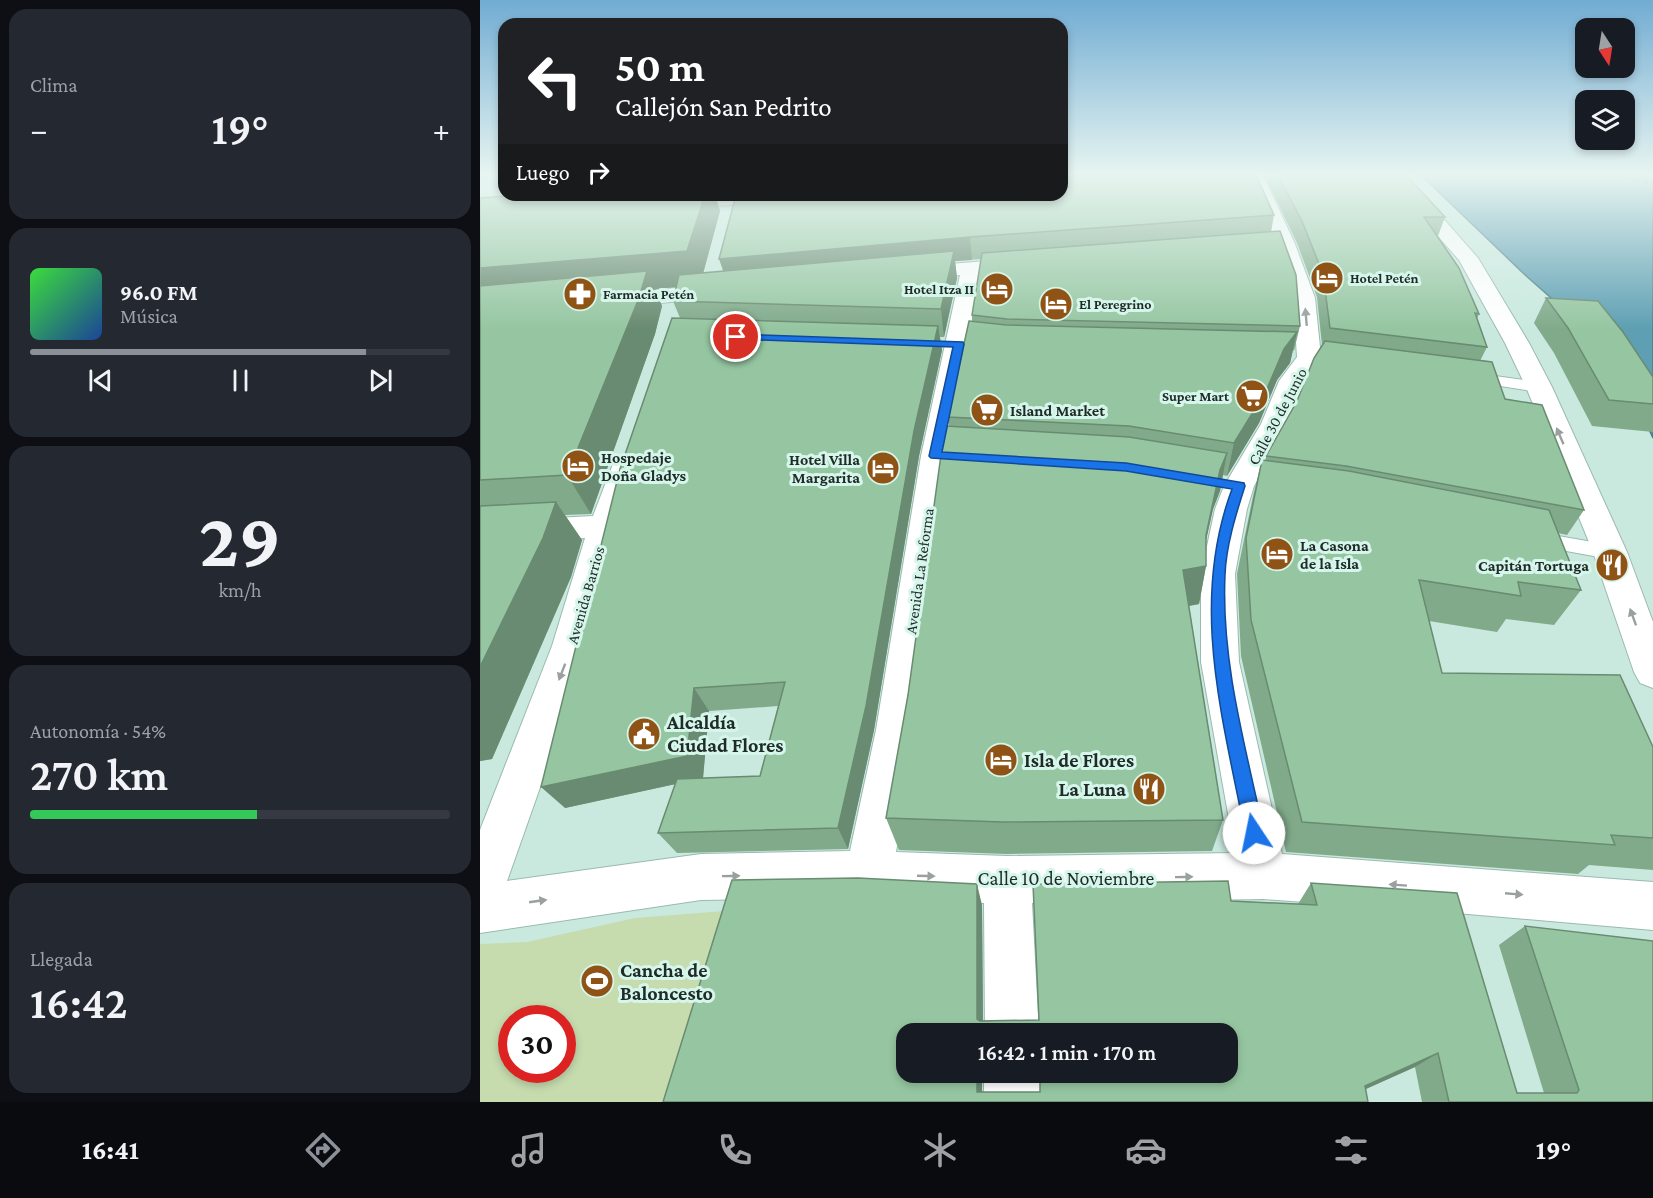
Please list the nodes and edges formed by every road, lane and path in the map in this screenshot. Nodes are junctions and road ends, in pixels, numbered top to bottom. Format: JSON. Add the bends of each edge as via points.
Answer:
{"nodes":[{"id":1,"x":1268,"y":226,"type":"edge"},
{"id":2,"x":1440,"y":226,"type":"edge"},
{"id":3,"x":1041,"y":263,"type":"edge"},
{"id":4,"x":718,"y":268,"type":"edge"},
{"id":5,"x":972,"y":268,"type":"junction"},
{"id":6,"x":889,"y":276,"type":"edge"},
{"id":7,"x":735,"y":289,"type":"edge"},
{"id":8,"x":712,"y":291,"type":"junction"},
{"id":9,"x":597,"y":303,"type":"edge"},
{"id":10,"x":1463,"y":376,"type":"edge"},
{"id":11,"x":1539,"y":387,"type":"junction"},
{"id":12,"x":635,"y":436,"type":"edge"},
{"id":13,"x":604,"y":526,"type":"junction"},
{"id":14,"x":480,"y":532,"type":"edge"},
{"id":15,"x":1513,"y":534,"type":"edge"},
{"id":16,"x":1610,"y":552,"type":"junction"},
{"id":17,"x":1653,"y":672,"type":"edge"},
{"id":18,"x":869,"y":874,"type":"junction"},
{"id":19,"x":1263,"y":876,"type":"junction"},
{"id":20,"x":1007,"y":880,"type":"junction"},
{"id":21,"x":480,"y":890,"type":"edge"},
{"id":22,"x":1653,"y":906,"type":"edge"},
{"id":23,"x":480,"y":909,"type":"edge"},
{"id":24,"x":1012,"y":1023,"type":"edge"},
{"id":25,"x":1012,"y":1083,"type":"edge"},
{"id":26,"x":1012,"y":1102,"type":"edge"}],
"edges":[{"from":19,"to":1,"type":"street","name":"Calle 30 de Junio","one_way":true,"via":[[1220,662],[1218,574],[1239,486],[1275,424],[1306,357],[1304,298],[1273,245]]},
{"from":2,"to":11,"type":"street","via":[[1468,258]]},
{"from":3,"to":5,"type":"street"},
{"from":4,"to":8,"type":"street"},
{"from":5,"to":6,"type":"street"},
{"from":5,"to":18,"type":"street","name":"Avenida La Reforma","via":[[947,456]]},
{"from":7,"to":8,"type":"street"},
{"from":8,"to":9,"type":"street","via":[[675,310]]},
{"from":10,"to":11,"type":"lane"},
{"from":16,"to":11,"type":"street","one_way":true},
{"from":12,"to":13,"type":"street","name":"Avenida Barrios"},
{"from":13,"to":14,"type":"street"},
{"from":13,"to":21,"type":"street","name":"Avenida Barrios","one_way":true,"via":[[571,646]]},
{"from":15,"to":16,"type":"lane"},
{"from":17,"to":16,"type":"street","one_way":true},
{"from":18,"to":20,"type":"street","name":"Calle 10 de Noviembre","one_way":true},
{"from":23,"to":18,"type":"street","name":"Calle 10 de Noviembre","one_way":true,"via":[[701,877]]},
{"from":20,"to":19,"type":"street","name":"Calle 10 de Noviembre","one_way":true},
{"from":19,"to":22,"type":"street","name":"Calle 10 de Noviembre","via":[[1462,911]]},
{"from":20,"to":24,"type":"street"},
{"from":25,"to":26,"type":"street"}]}
